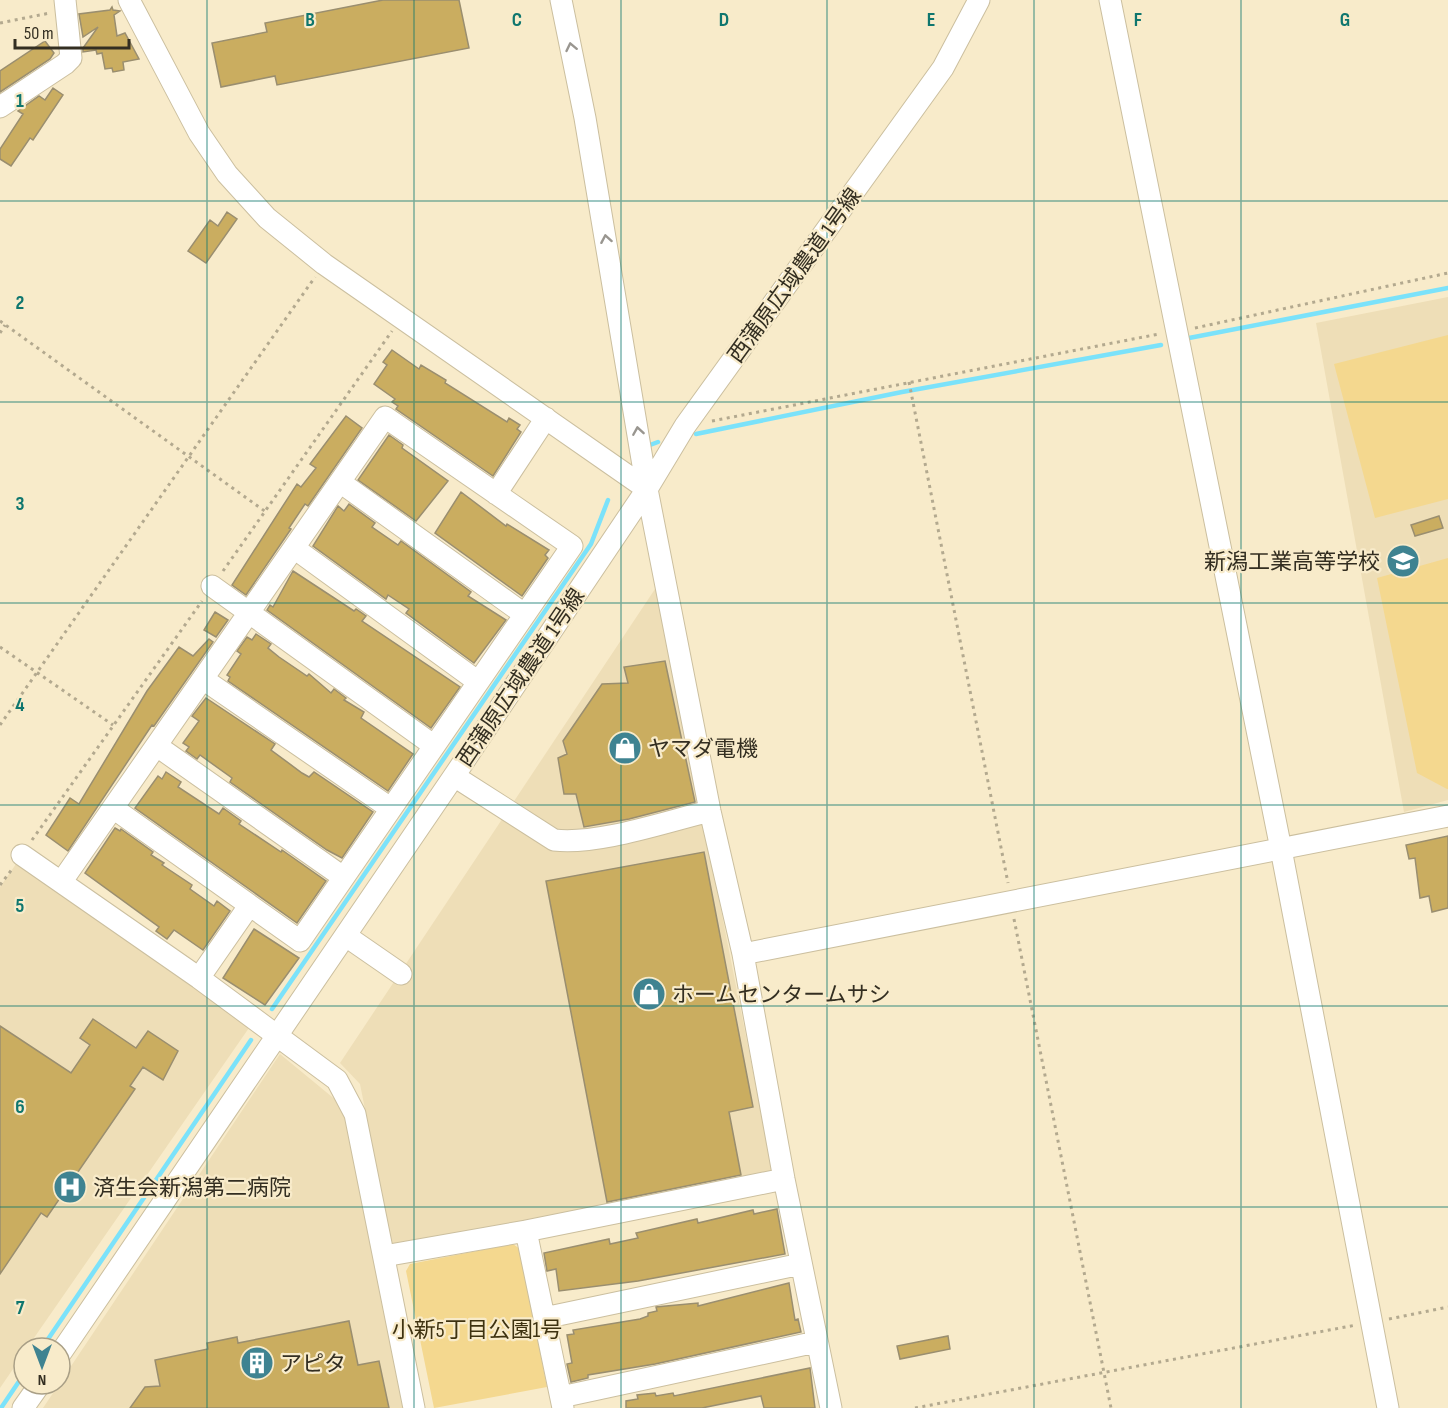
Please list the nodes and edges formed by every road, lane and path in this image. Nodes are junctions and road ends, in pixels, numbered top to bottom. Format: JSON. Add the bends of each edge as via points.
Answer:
{"nodes":[{"id":1,"x":129,"y":0,"type":"edge"},
{"id":2,"x":561,"y":0,"type":"edge"},
{"id":3,"x":979,"y":0,"type":"edge"},
{"id":4,"x":1110,"y":0,"type":"edge"},
{"id":5,"x":65,"y":5,"type":"edge"},
{"id":6,"x":0,"y":23,"type":"edge"},
{"id":7,"x":0,"y":107,"type":"edge"},
{"id":8,"x":324,"y":264,"type":"junction"},
{"id":9,"x":1448,"y":273,"type":"edge"},
{"id":10,"x":0,"y":321,"type":"edge"},
{"id":11,"x":5,"y":325,"type":"junction"},
{"id":12,"x":1177,"y":330,"type":"junction"},
{"id":13,"x":0,"y":333,"type":"edge"},
{"id":14,"x":546,"y":418,"type":"junction"},
{"id":15,"x":685,"y":426,"type":"junction"},
{"id":16,"x":190,"y":459,"type":"junction"},
{"id":17,"x":340,"y":482,"type":"junction"},
{"id":18,"x":647,"y":489,"type":"junction"},
{"id":19,"x":495,"y":494,"type":"junction"},
{"id":20,"x":266,"y":512,"type":"dead end"},
{"id":21,"x":294,"y":548,"type":"junction"},
{"id":22,"x":212,"y":586,"type":"dead end"},
{"id":23,"x":249,"y":613,"type":"junction"},
{"id":24,"x":524,"y":614,"type":"junction"},
{"id":25,"x":0,"y":647,"type":"edge"},
{"id":26,"x":37,"y":673,"type":"junction"},
{"id":27,"x":203,"y":679,"type":"junction"},
{"id":28,"x":477,"y":681,"type":"junction"},
{"id":29,"x":0,"y":725,"type":"edge"},
{"id":30,"x":112,"y":725,"type":"dead end"},
{"id":31,"x":433,"y":745,"type":"junction"},
{"id":32,"x":157,"y":746,"type":"junction"},
{"id":33,"x":454,"y":776,"type":"junction"},
{"id":34,"x":113,"y":808,"type":"junction"},
{"id":35,"x":390,"y":808,"type":"junction"},
{"id":36,"x":710,"y":811,"type":"junction"},
{"id":37,"x":1448,"y":816,"type":"edge"},
{"id":38,"x":1281,"y":849,"type":"junction"},
{"id":39,"x":22,"y":855,"type":"dead end"},
{"id":40,"x":343,"y":877,"type":"junction"},
{"id":41,"x":62,"y":881,"type":"junction"},
{"id":42,"x":249,"y":906,"type":"junction"},
{"id":43,"x":346,"y":936,"type":"junction"},
{"id":44,"x":743,"y":954,"type":"junction"},
{"id":45,"x":401,"y":974,"type":"dead end"},
{"id":46,"x":199,"y":978,"type":"junction"},
{"id":47,"x":277,"y":1036,"type":"junction"},
{"id":48,"x":784,"y":1179,"type":"junction"},
{"id":49,"x":526,"y":1231,"type":"junction"},
{"id":50,"x":384,"y":1256,"type":"junction"},
{"id":51,"x":801,"y":1264,"type":"junction"},
{"id":52,"x":1448,"y":1307,"type":"edge"},
{"id":53,"x":544,"y":1318,"type":"junction"},
{"id":54,"x":1371,"y":1323,"type":"junction"},
{"id":55,"x":72,"y":1336,"type":"edge"},
{"id":56,"x":816,"y":1342,"type":"junction"},
{"id":57,"x":562,"y":1403,"type":"edge"},
{"id":58,"x":414,"y":1408,"type":"edge"},
{"id":59,"x":831,"y":1408,"type":"edge"},
{"id":60,"x":915,"y":1408,"type":"edge"},
{"id":61,"x":1388,"y":1408,"type":"edge"}],
"edges":[{"from":1,"to":8,"type":"street","via":[[199,133],[227,174],[267,218]]},
{"from":18,"to":2,"type":"street","one_way":true,"via":[[585,118]]},
{"from":3,"to":15,"type":"street","name":"西蒲原広域農道 1号線","via":[[943,68]]},
{"from":4,"to":12,"type":"street"},
{"from":5,"to":6,"type":"path"},
{"from":5,"to":7,"type":"street","via":[[71,58]]},
{"from":8,"to":14,"type":"street"},
{"from":8,"to":16,"type":"path"},
{"from":9,"to":12,"type":"path"},
{"from":10,"to":11,"type":"path"},
{"from":11,"to":13,"type":"path"},
{"from":11,"to":16,"type":"path"},
{"from":12,"to":15,"type":"path"},
{"from":12,"to":38,"type":"street"},
{"from":14,"to":18,"type":"street"},
{"from":14,"to":19,"type":"street"},
{"from":15,"to":18,"type":"street","name":"西蒲原広域農道 1号線"},
{"from":16,"to":20,"type":"path"},
{"from":16,"to":26,"type":"path"},
{"from":17,"to":19,"type":"street","via":[[385,417]]},
{"from":17,"to":21,"type":"street"},
{"from":17,"to":24,"type":"street"},
{"from":18,"to":33,"type":"street","name":"西蒲原広域農道 1号線"},
{"from":18,"to":36,"type":"street"},
{"from":19,"to":24,"type":"street","via":[[572,546]]},
{"from":21,"to":23,"type":"street"},
{"from":21,"to":28,"type":"street"},
{"from":22,"to":23,"type":"street"},
{"from":23,"to":27,"type":"street"},
{"from":23,"to":31,"type":"street"},
{"from":24,"to":28,"type":"street"},
{"from":25,"to":26,"type":"path"},
{"from":26,"to":29,"type":"path"},
{"from":26,"to":30,"type":"path"},
{"from":27,"to":32,"type":"street"},
{"from":27,"to":35,"type":"street"},
{"from":28,"to":31,"type":"street"},
{"from":31,"to":35,"type":"street"},
{"from":32,"to":34,"type":"street"},
{"from":32,"to":40,"type":"street"},
{"from":33,"to":36,"type":"street","via":[[554,840],[592,839]]},
{"from":33,"to":43,"type":"street","name":"西蒲原広域農道 1号線"},
{"from":34,"to":41,"type":"street"},
{"from":34,"to":42,"type":"street"},
{"from":35,"to":40,"type":"street"},
{"from":36,"to":44,"type":"street"},
{"from":37,"to":38,"type":"street"},
{"from":38,"to":44,"type":"street"},
{"from":38,"to":54,"type":"street"},
{"from":39,"to":41,"type":"street"},
{"from":40,"to":42,"type":"street","via":[[300,942]]},
{"from":41,"to":46,"type":"street"},
{"from":42,"to":46,"type":"street"},
{"from":43,"to":45,"type":"street"},
{"from":43,"to":47,"type":"street","name":"西蒲原広域農道 1号線"},
{"from":44,"to":48,"type":"street"},
{"from":46,"to":47,"type":"street"},
{"from":47,"to":50,"type":"street","via":[[337,1080],[348,1095]]},
{"from":47,"to":55,"type":"street","name":"西蒲原広域農道 1号線"},
{"from":48,"to":49,"type":"street"},
{"from":48,"to":51,"type":"street"},
{"from":49,"to":50,"type":"street"},
{"from":49,"to":53,"type":"street"},
{"from":50,"to":58,"type":"street"},
{"from":51,"to":53,"type":"street"},
{"from":51,"to":56,"type":"street"},
{"from":52,"to":54,"type":"path"},
{"from":53,"to":57,"type":"street"},
{"from":54,"to":60,"type":"path"},
{"from":54,"to":61,"type":"street"},
{"from":56,"to":57,"type":"street"},
{"from":56,"to":59,"type":"street"}]}
